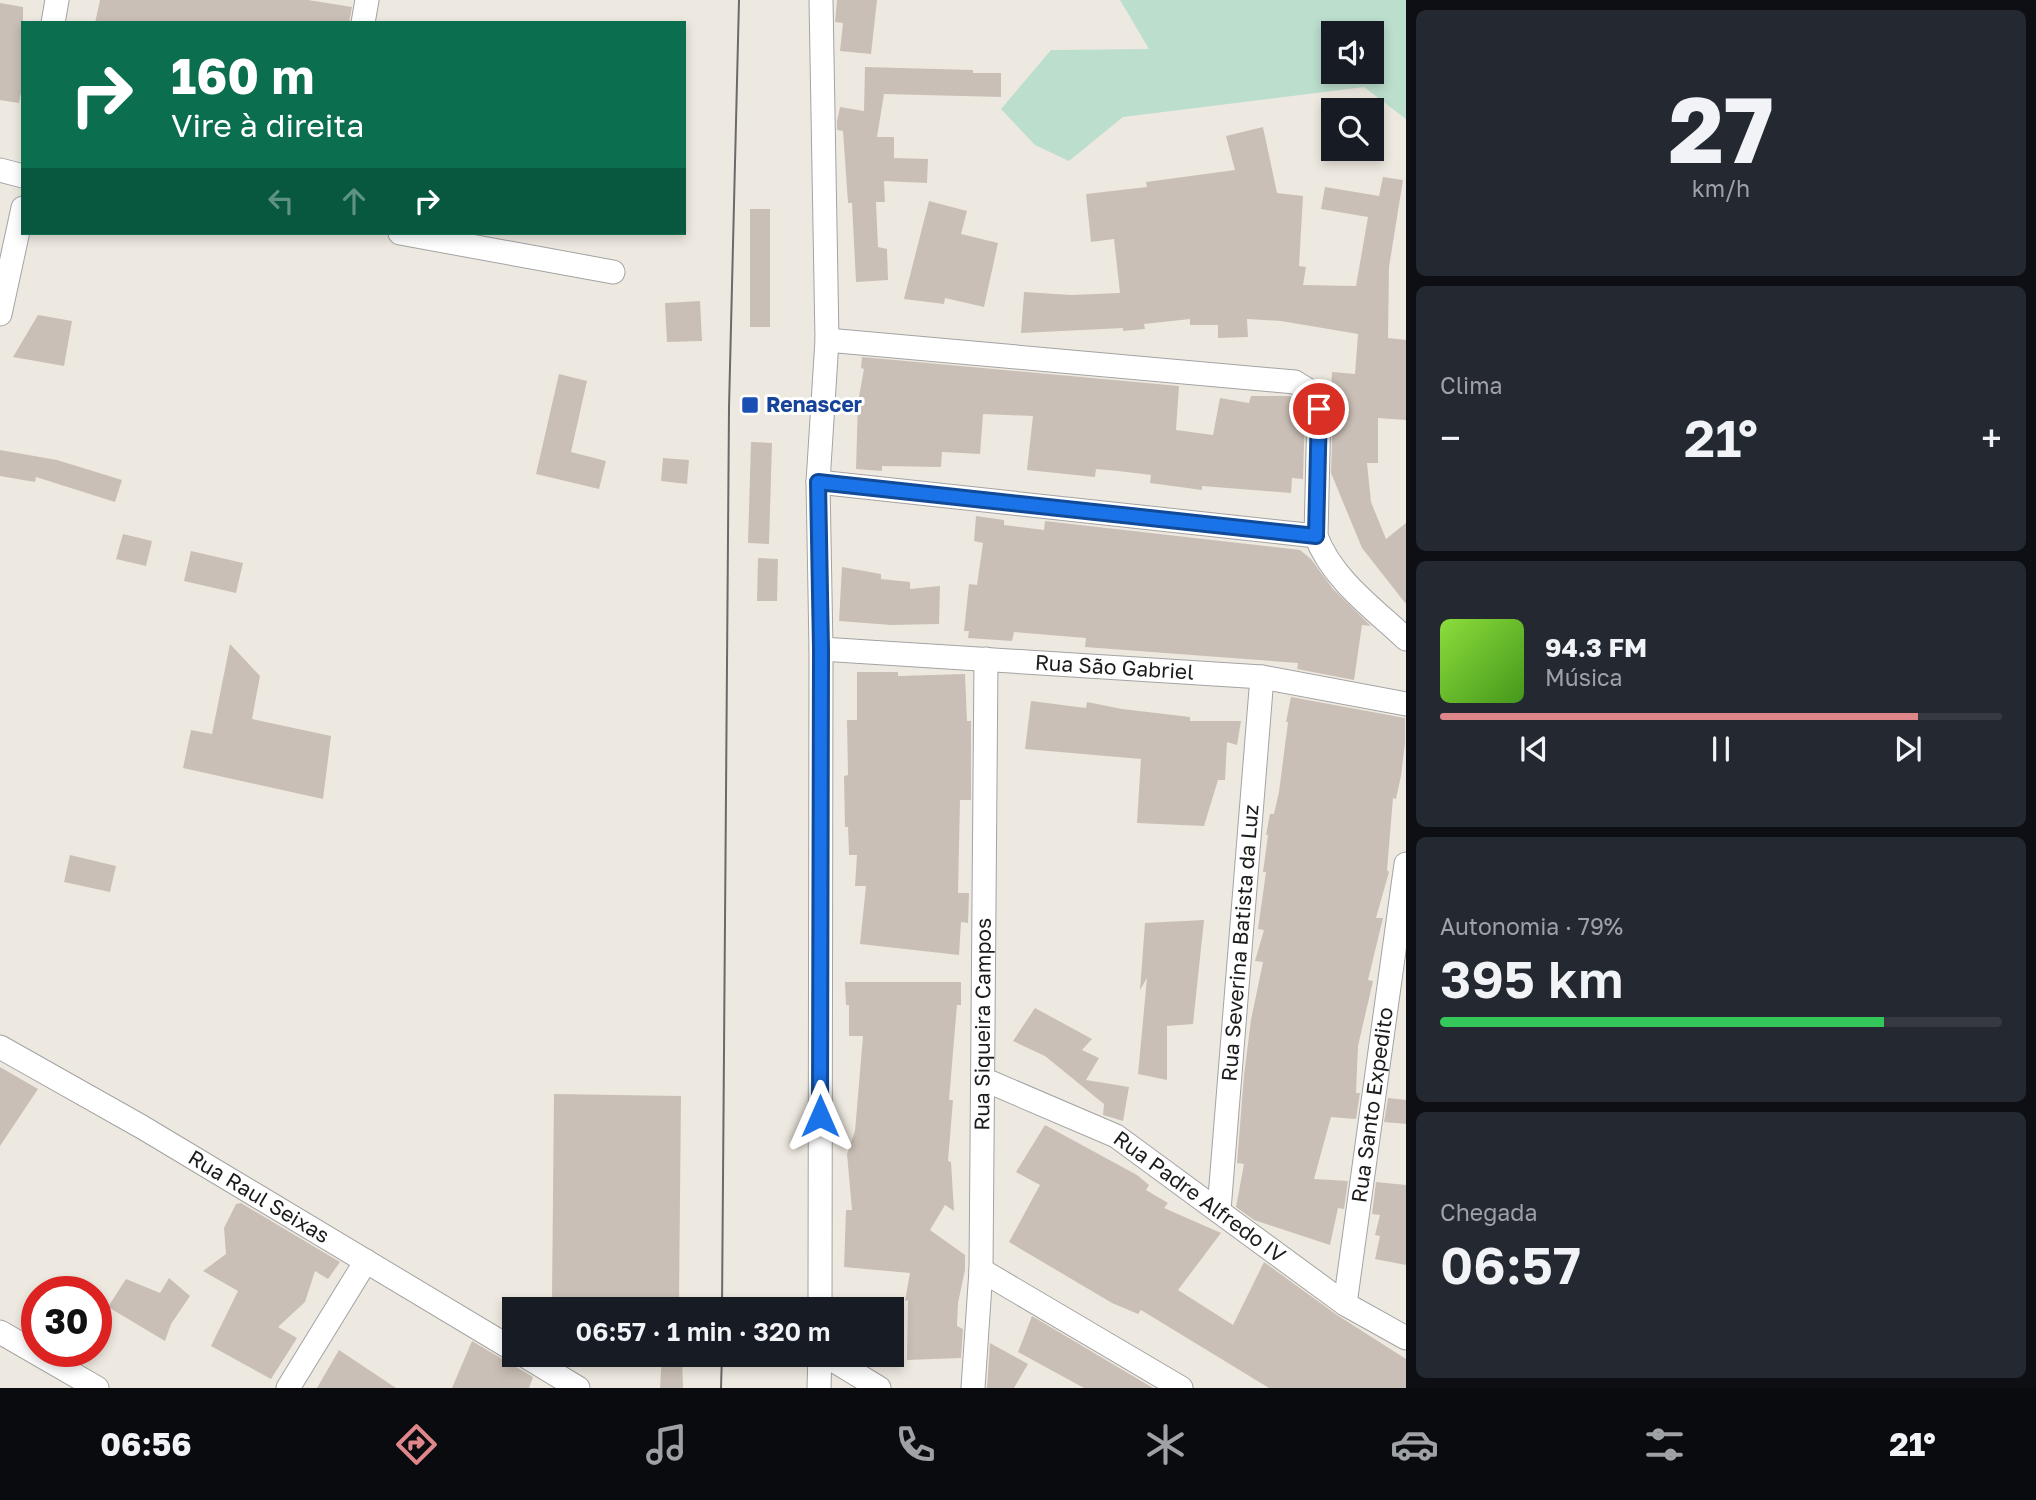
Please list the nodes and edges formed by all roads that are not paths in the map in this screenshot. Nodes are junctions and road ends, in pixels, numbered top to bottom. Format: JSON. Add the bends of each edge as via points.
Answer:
{"nodes":[{"id":1,"x":57,"y":0,"type":"edge"},
{"id":2,"x":367,"y":0,"type":"edge"},
{"id":3,"x":821,"y":0,"type":"edge"},
{"id":4,"x":53,"y":21,"type":"edge"},
{"id":5,"x":363,"y":21,"type":"edge"},
{"id":6,"x":0,"y":170,"type":"edge"},
{"id":7,"x":21,"y":175,"type":"edge"},
{"id":8,"x":21,"y":217,"type":"edge"},
{"id":9,"x":411,"y":235,"type":"edge"},
{"id":10,"x":613,"y":272,"type":"dead end"},
{"id":11,"x":0,"y":314,"type":"edge"},
{"id":12,"x":827,"y":340,"type":"junction"},
{"id":13,"x":818,"y":482,"type":"junction"},
{"id":14,"x":1316,"y":536,"type":"junction"},
{"id":15,"x":1406,"y":639,"type":"edge"},
{"id":16,"x":821,"y":649,"type":"junction"},
{"id":17,"x":986,"y":659,"type":"junction"},
{"id":18,"x":1262,"y":677,"type":"junction"},
{"id":19,"x":1406,"y":704,"type":"edge"},
{"id":20,"x":1406,"y":864,"type":"edge"},
{"id":21,"x":0,"y":1047,"type":"edge"},
{"id":22,"x":983,"y":1079,"type":"junction"},
{"id":23,"x":1219,"y":1210,"type":"junction"},
{"id":24,"x":366,"y":1261,"type":"junction"},
{"id":25,"x":981,"y":1270,"type":"junction"},
{"id":26,"x":820,"y":1297,"type":"edge"},
{"id":27,"x":1345,"y":1304,"type":"junction"},
{"id":28,"x":0,"y":1332,"type":"edge"},
{"id":29,"x":1406,"y":1338,"type":"edge"},
{"id":30,"x":502,"y":1343,"type":"edge"},
{"id":31,"x":543,"y":1367,"type":"edge"},
{"id":32,"x":820,"y":1367,"type":"edge"},
{"id":33,"x":843,"y":1367,"type":"edge"},
{"id":34,"x":97,"y":1388,"type":"edge"},
{"id":35,"x":288,"y":1388,"type":"edge"},
{"id":36,"x":578,"y":1388,"type":"edge"},
{"id":37,"x":819,"y":1388,"type":"edge"},
{"id":38,"x":879,"y":1388,"type":"edge"},
{"id":39,"x":974,"y":1388,"type":"edge"},
{"id":40,"x":1181,"y":1388,"type":"edge"}],
"edges":[{"from":1,"to":4,"type":"street"},
{"from":2,"to":5,"type":"street"},
{"from":3,"to":12,"type":"street"},
{"from":6,"to":7,"type":"street"},
{"from":8,"to":11,"type":"street"},
{"from":9,"to":10,"type":"street"},
{"from":12,"to":13,"type":"street"},
{"from":12,"to":14,"type":"street","via":[[1295,382],[1311,392],[1319,409]]},
{"from":13,"to":14,"type":"street"},
{"from":13,"to":16,"type":"street"},
{"from":14,"to":15,"type":"street","via":[[1334,571]]},
{"from":16,"to":17,"type":"street","name":"Rua São Gabriel"},
{"from":16,"to":26,"type":"street"},
{"from":17,"to":18,"type":"street","name":"Rua São Gabriel"},
{"from":17,"to":22,"type":"street","name":"Rua Siqueira Campos"},
{"from":18,"to":19,"type":"street","name":"Rua São Gabriel"},
{"from":18,"to":23,"type":"street","name":"Rua Severina Batista da Luz"},
{"from":20,"to":27,"type":"street","name":"Rua Santo Expedito"},
{"from":21,"to":24,"type":"street","name":"Rua Raul Seixas"},
{"from":22,"to":23,"type":"street","name":"Rua Padre Alfredo IV","via":[[1116,1136]]},
{"from":22,"to":25,"type":"street","name":"Rua Siqueira Campos"},
{"from":23,"to":27,"type":"street","name":"Rua Padre Alfredo IV"},
{"from":24,"to":30,"type":"street","name":"Rua Raul Seixas"},
{"from":24,"to":35,"type":"street"},
{"from":25,"to":39,"type":"street","name":"Rua Siqueira Campos"},
{"from":25,"to":40,"type":"street"},
{"from":27,"to":29,"type":"street","name":"Rua Padre Alfredo IV"},
{"from":28,"to":34,"type":"street"},
{"from":31,"to":36,"type":"street"},
{"from":32,"to":37,"type":"street"},
{"from":33,"to":38,"type":"street"}]}
